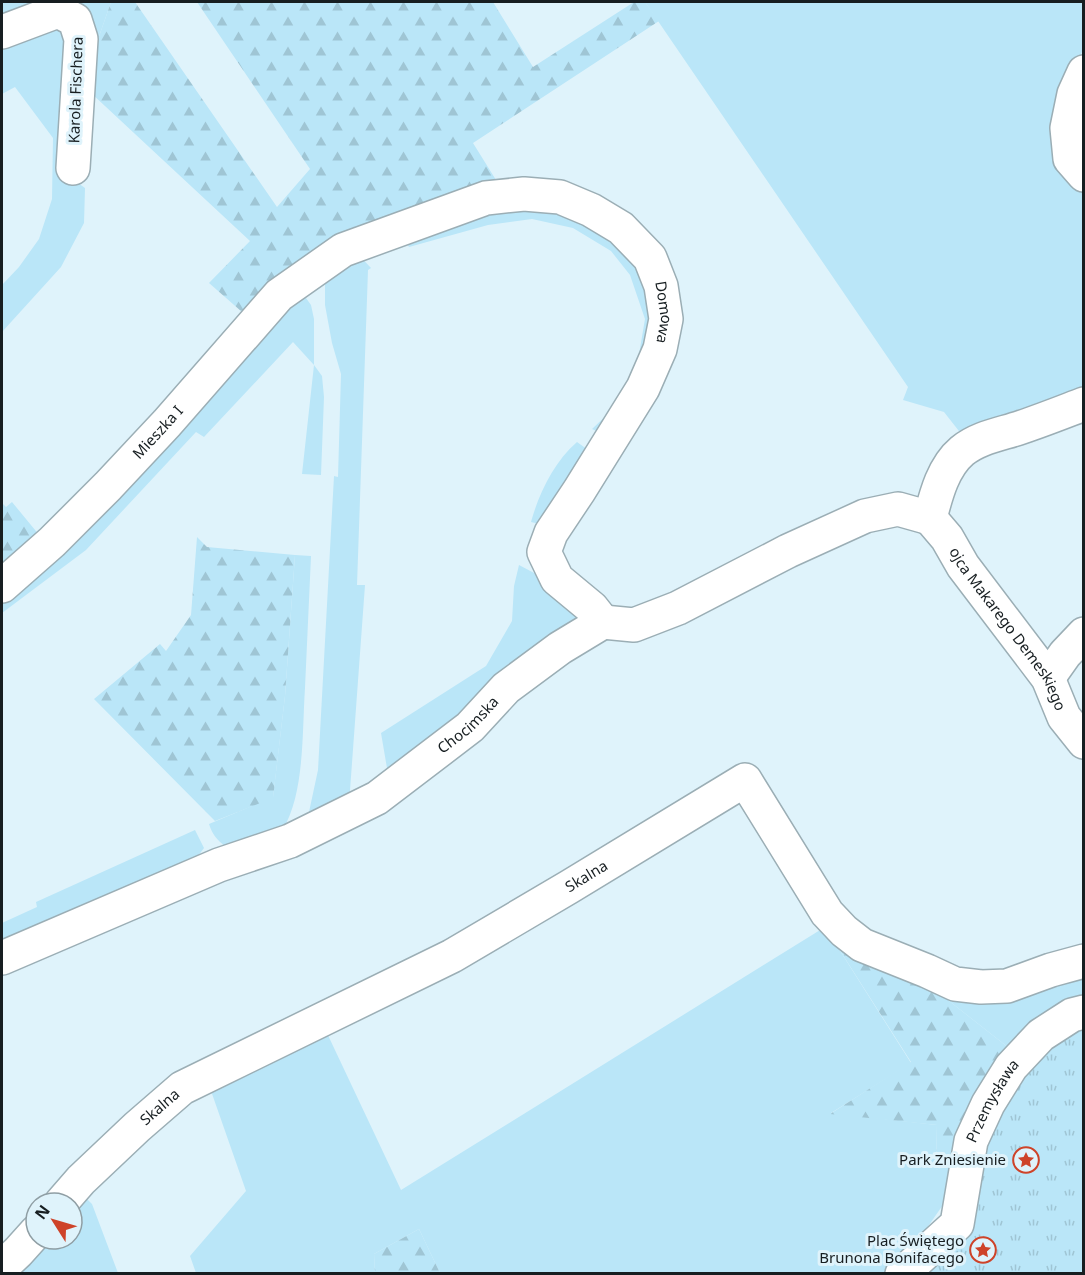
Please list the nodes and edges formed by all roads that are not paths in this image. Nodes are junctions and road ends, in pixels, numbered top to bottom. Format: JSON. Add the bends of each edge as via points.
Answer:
{"nodes":[{"id":1,"x":2,"y":32,"type":"edge"},
{"id":2,"x":1083,"y":72,"type":"edge"},
{"id":3,"x":73,"y":168,"type":"dead end"},
{"id":4,"x":1083,"y":175,"type":"edge"},
{"id":5,"x":309,"y":274,"type":"joint"},
{"id":6,"x":1083,"y":404,"type":"edge"},
{"id":7,"x":930,"y":518,"type":"junction"},
{"id":8,"x":2,"y":586,"type":"edge"},
{"id":9,"x":603,"y":622,"type":"junction"},
{"id":10,"x":1083,"y":634,"type":"edge"},
{"id":11,"x":1048,"y":678,"type":"junction"},
{"id":12,"x":1083,"y":742,"type":"edge"},
{"id":13,"x":2,"y":958,"type":"edge"},
{"id":14,"x":1083,"y":961,"type":"edge"},
{"id":15,"x":1083,"y":1012,"type":"edge"},
{"id":16,"x":71,"y":1191,"type":"edge"},
{"id":17,"x":24,"y":1245,"type":"edge"},
{"id":18,"x":2,"y":1267,"type":"edge"},
{"id":19,"x":902,"y":1274,"type":"edge"}],
"edges":[{"from":1,"to":3,"type":"street","name":"Karola Fischera","via":[[57,11],[75,20],[81,39]]},
{"from":2,"to":4,"type":"street","via":[[1067,128],[1070,159]]},
{"from":5,"to":8,"type":"street","name":"Mieszka I","via":[[279,295],[108,486]]},
{"from":5,"to":9,"type":"street","name":"Domowa","via":[[342,250],[486,198],[524,194],[560,197],[591,210],[621,228],[650,258],[661,286],[666,319],[660,349],[643,388],[551,532],[544,552],[557,579]]},
{"from":6,"to":7,"type":"street","via":[[984,439],[962,451],[944,478]]},
{"from":7,"to":9,"type":"street","via":[[898,509],[865,516],[678,608],[634,625]]},
{"from":7,"to":11,"type":"street","name":"ojca Makarego Demeskiego"},
{"from":9,"to":13,"type":"street","name":"Chocimska","via":[[506,688],[470,728],[377,798],[290,841],[219,865]]},
{"from":10,"to":11,"type":"street"},
{"from":11,"to":12,"type":"street","name":"ojca Makarego Demeskiego","via":[[1064,717]]},
{"from":14,"to":16,"type":"street","name":"Skalna","via":[[1007,986],[981,987],[955,984],[862,945],[827,913],[745,780],[452,956],[182,1088]]},
{"from":15,"to":19,"type":"street","name":"Przemysława","via":[[1041,1035],[1011,1067],[971,1141],[957,1224]]},
{"from":17,"to":18,"type":"street"}]}
